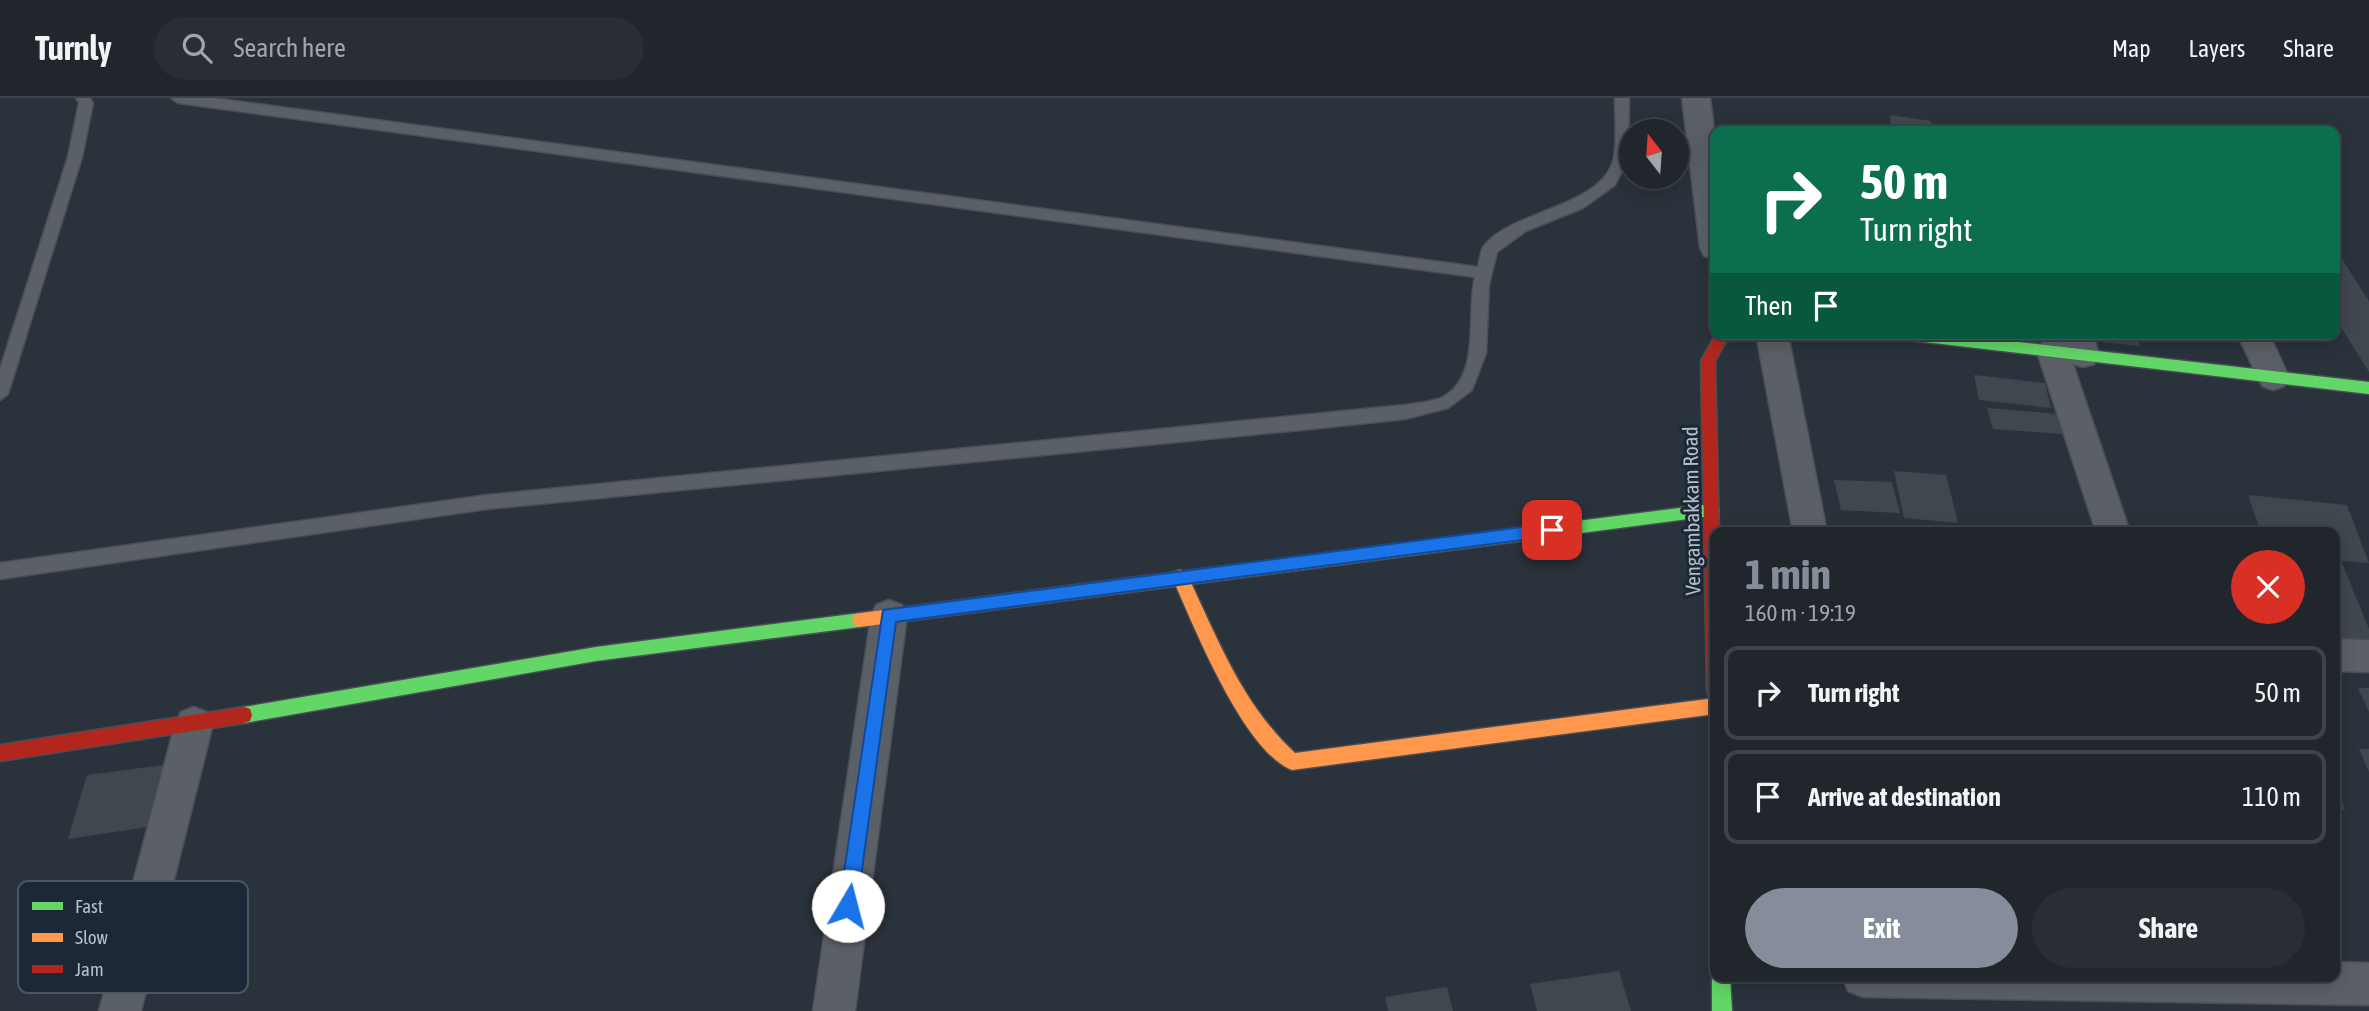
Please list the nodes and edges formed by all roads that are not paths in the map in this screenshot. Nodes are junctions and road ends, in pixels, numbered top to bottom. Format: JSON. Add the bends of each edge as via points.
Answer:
{"nodes":[{"id":1,"x":83,"y":98,"type":"edge"},
{"id":2,"x":178,"y":98,"type":"edge"},
{"id":3,"x":1622,"y":98,"type":"edge"},
{"id":4,"x":1696,"y":98,"type":"edge"},
{"id":5,"x":1710,"y":209,"type":"edge"},
{"id":6,"x":1484,"y":273,"type":"junction"},
{"id":7,"x":1720,"y":340,"type":"edge"},
{"id":8,"x":1773,"y":340,"type":"edge"},
{"id":9,"x":1978,"y":340,"type":"edge"},
{"id":10,"x":2256,"y":340,"type":"edge"},
{"id":11,"x":2071,"y":347,"type":"edge"},
{"id":12,"x":2273,"y":377,"type":"junction"},
{"id":13,"x":2367,"y":392,"type":"edge"},
{"id":14,"x":0,"y":394,"type":"edge"},
{"id":15,"x":1711,"y":510,"type":"junction"},
{"id":16,"x":1711,"y":527,"type":"edge"},
{"id":17,"x":1809,"y":527,"type":"edge"},
{"id":18,"x":2112,"y":527,"type":"edge"},
{"id":19,"x":0,"y":571,"type":"edge"},
{"id":20,"x":1180,"y":577,"type":"junction"},
{"id":21,"x":889,"y":615,"type":"junction"},
{"id":22,"x":2340,"y":654,"type":"edge"},
{"id":23,"x":2369,"y":656,"type":"edge"},
{"id":24,"x":1710,"y":707,"type":"edge"},
{"id":25,"x":194,"y":724,"type":"junction"},
{"id":26,"x":0,"y":753,"type":"edge"},
{"id":27,"x":154,"y":881,"type":"edge"},
{"id":28,"x":1721,"y":982,"type":"edge"},
{"id":29,"x":2036,"y":982,"type":"edge"},
{"id":30,"x":2369,"y":984,"type":"edge"},
{"id":31,"x":2265,"y":990,"type":"edge"},
{"id":32,"x":125,"y":993,"type":"edge"},
{"id":33,"x":120,"y":1011,"type":"edge"},
{"id":34,"x":834,"y":1011,"type":"edge"},
{"id":35,"x":1722,"y":1011,"type":"edge"}],
"edges":[{"from":1,"to":14,"type":"lane","via":[[86,103],[75,156]]},
{"from":2,"to":6,"type":"lane"},
{"from":3,"to":6,"type":"lane","via":[[1621,159],[1611,181],[1578,204],[1521,227],[1490,249]]},
{"from":4,"to":5,"type":"street"},
{"from":6,"to":19,"type":"lane","via":[[1478,353],[1466,386],[1448,402],[1405,412],[487,502]]},
{"from":7,"to":15,"type":"street","name":"Vengambakkam Road","via":[[1708,361]]},
{"from":8,"to":17,"type":"street"},
{"from":9,"to":11,"type":"street"},
{"from":10,"to":12,"type":"street"},
{"from":11,"to":12,"type":"street"},
{"from":11,"to":18,"type":"street"},
{"from":12,"to":13,"type":"street"},
{"from":15,"to":16,"type":"street","name":"Vengambakkam Road"},
{"from":15,"to":20,"type":"street"},
{"from":20,"to":21,"type":"street"},
{"from":20,"to":24,"type":"street","via":[[1258,731],[1292,762]]},
{"from":21,"to":25,"type":"street","via":[[596,654]]},
{"from":21,"to":34,"type":"street"},
{"from":22,"to":23,"type":"street"},
{"from":25,"to":26,"type":"street"},
{"from":25,"to":27,"type":"street"},
{"from":28,"to":35,"type":"street"},
{"from":29,"to":31,"type":"street"},
{"from":30,"to":31,"type":"street"},
{"from":32,"to":33,"type":"street"}]}
